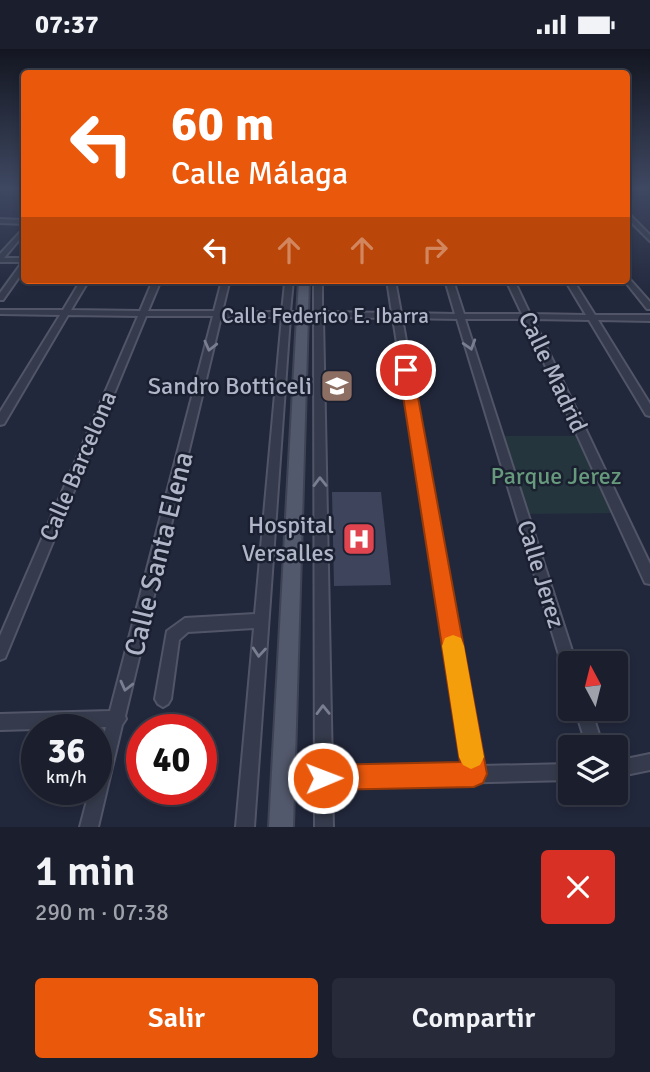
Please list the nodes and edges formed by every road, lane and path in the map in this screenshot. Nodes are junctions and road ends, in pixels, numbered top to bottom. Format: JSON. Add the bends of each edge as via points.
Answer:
{"nodes":[{"id":1,"x":637,"y":225,"type":"edge"},
{"id":2,"x":21,"y":234,"type":"edge"},
{"id":3,"x":650,"y":239,"type":"edge"},
{"id":4,"x":0,"y":259,"type":"edge"},
{"id":5,"x":21,"y":260,"type":"edge"},
{"id":6,"x":21,"y":270,"type":"edge"},
{"id":7,"x":630,"y":282,"type":"edge"},
{"id":8,"x":83,"y":284,"type":"edge"},
{"id":9,"x":155,"y":284,"type":"edge"},
{"id":10,"x":227,"y":284,"type":"edge"},
{"id":11,"x":290,"y":284,"type":"edge"},
{"id":12,"x":304,"y":284,"type":"edge"},
{"id":13,"x":316,"y":284,"type":"edge"},
{"id":14,"x":392,"y":284,"type":"edge"},
{"id":15,"x":450,"y":284,"type":"edge"},
{"id":16,"x":512,"y":284,"type":"edge"},
{"id":17,"x":571,"y":284,"type":"edge"},
{"id":18,"x":0,"y":299,"type":"edge"},
{"id":19,"x":650,"y":307,"type":"edge"},
{"id":20,"x":0,"y":312,"type":"edge"},
{"id":21,"x":64,"y":314,"type":"junction"},
{"id":22,"x":142,"y":314,"type":"junction"},
{"id":23,"x":218,"y":315,"type":"junction"},
{"id":24,"x":302,"y":316,"type":"junction"},
{"id":25,"x":397,"y":316,"type":"junction"},
{"id":26,"x":461,"y":317,"type":"junction"},
{"id":27,"x":527,"y":317,"type":"junction"},
{"id":28,"x":592,"y":317,"type":"junction"},
{"id":29,"x":650,"y":318,"type":"edge"},
{"id":30,"x":650,"y":412,"type":"edge"},
{"id":31,"x":0,"y":421,"type":"edge"},
{"id":32,"x":650,"y":578,"type":"edge"},
{"id":33,"x":262,"y":621,"type":"junction"},
{"id":34,"x":565,"y":651,"type":"edge"},
{"id":35,"x":0,"y":653,"type":"edge"},
{"id":36,"x":163,"y":699,"type":"dead end"},
{"id":37,"x":118,"y":719,"type":"junction"},
{"id":38,"x":0,"y":722,"type":"edge"},
{"id":39,"x":650,"y":762,"type":"edge"},
{"id":40,"x":628,"y":767,"type":"edge"},
{"id":41,"x":558,"y":772,"type":"edge"},
{"id":42,"x":474,"y":774,"type":"junction"},
{"id":43,"x":323,"y":778,"type":"junction"},
{"id":44,"x":89,"y":827,"type":"edge"},
{"id":45,"x":245,"y":827,"type":"edge"},
{"id":46,"x":281,"y":827,"type":"edge"},
{"id":47,"x":324,"y":827,"type":"edge"}],
"edges":[{"from":1,"to":3,"type":"street"},
{"from":2,"to":4,"type":"street"},
{"from":4,"to":5,"type":"street"},
{"from":6,"to":18,"type":"street"},
{"from":7,"to":19,"type":"street"},
{"from":8,"to":21,"type":"street"},
{"from":9,"to":22,"type":"street","name":"Calle Barcelona"},
{"from":10,"to":23,"type":"street","name":"Calle Santa Elena"},
{"from":11,"to":24,"type":"street"},
{"from":12,"to":24,"type":"main road"},
{"from":13,"to":24,"type":"street"},
{"from":14,"to":25,"type":"street"},
{"from":15,"to":26,"type":"street","name":"Calle Jerez"},
{"from":16,"to":27,"type":"street","name":"Calle Madrid"},
{"from":17,"to":28,"type":"street"},
{"from":20,"to":21,"type":"street","name":"Calle Federico E. Ibarra"},
{"from":21,"to":22,"type":"street","name":"Calle Federico E. Ibarra"},
{"from":21,"to":31,"type":"street"},
{"from":22,"to":23,"type":"street","name":"Calle Federico E. Ibarra"},
{"from":22,"to":35,"type":"street","name":"Calle Barcelona"},
{"from":23,"to":24,"type":"street","name":"Calle Federico E. Ibarra"},
{"from":23,"to":37,"type":"street","name":"Calle Santa Elena","one_way":true},
{"from":24,"to":25,"type":"street","name":"Calle Federico E. Ibarra"},
{"from":24,"to":33,"type":"street"},
{"from":43,"to":24,"type":"street","one_way":true},
{"from":24,"to":46,"type":"main road"},
{"from":25,"to":26,"type":"street","name":"Calle Federico E. Ibarra"},
{"from":25,"to":42,"type":"street"},
{"from":26,"to":27,"type":"street","name":"Calle Federico E. Ibarra"},
{"from":26,"to":34,"type":"street","name":"Calle Jerez","one_way":true},
{"from":27,"to":28,"type":"street","name":"Calle Federico E. Ibarra"},
{"from":27,"to":32,"type":"street","name":"Calle Madrid"},
{"from":28,"to":29,"type":"street","name":"Calle Federico E. Ibarra"},
{"from":28,"to":30,"type":"street"},
{"from":33,"to":36,"type":"street","via":[[178,629],[172,636]]},
{"from":33,"to":45,"type":"street","one_way":true},
{"from":37,"to":38,"type":"street"},
{"from":37,"to":44,"type":"street","name":"Calle Santa Elena"},
{"from":39,"to":40,"type":"street"},
{"from":41,"to":42,"type":"street"},
{"from":42,"to":43,"type":"street"},
{"from":43,"to":47,"type":"street"}]}
